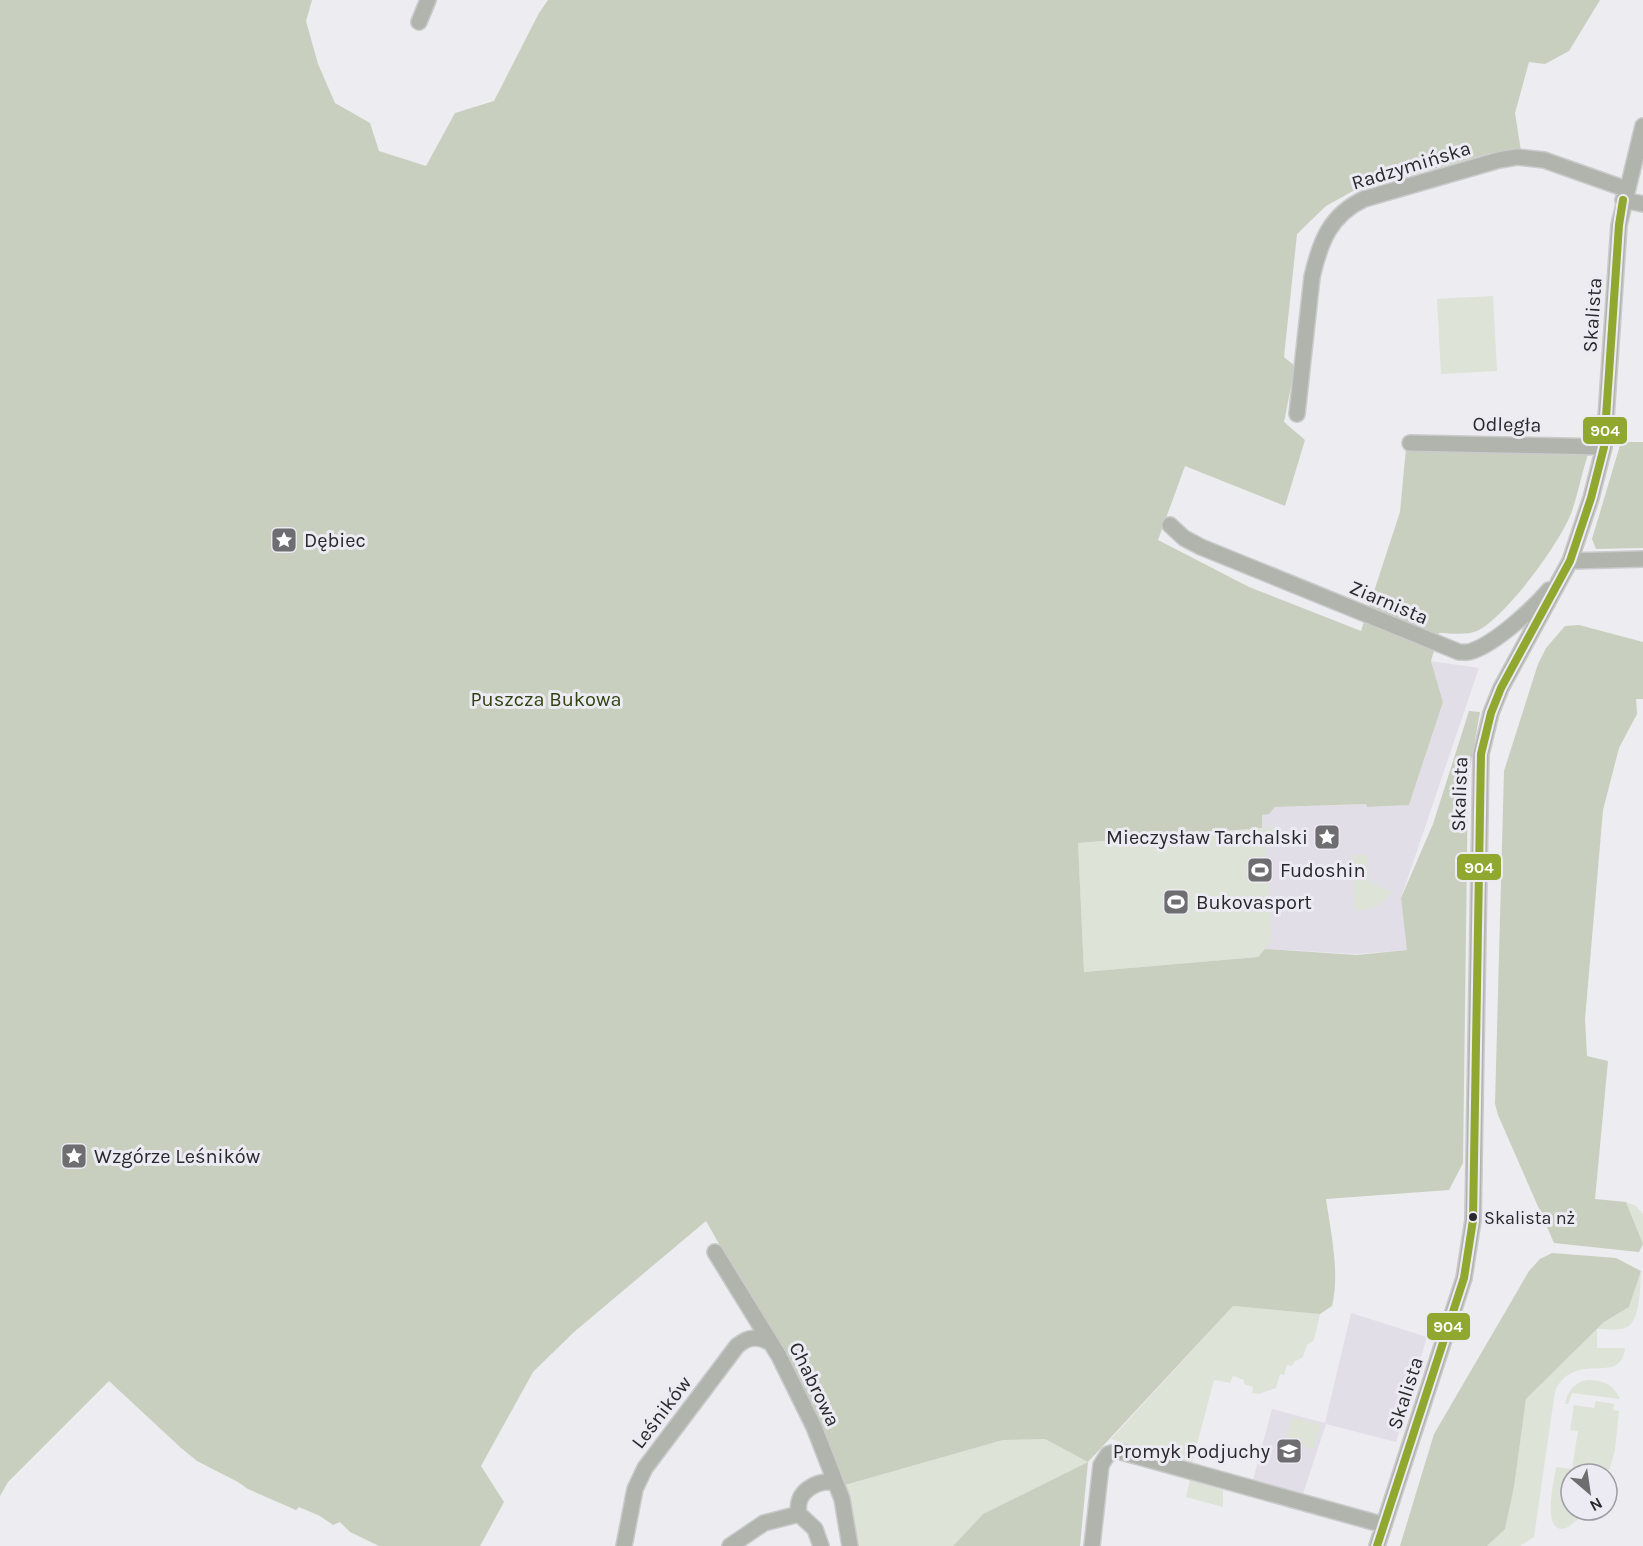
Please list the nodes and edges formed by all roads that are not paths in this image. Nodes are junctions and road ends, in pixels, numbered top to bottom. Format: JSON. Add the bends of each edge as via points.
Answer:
{"nodes":[{"id":1,"x":428,"y":0,"type":"edge"},
{"id":2,"x":419,"y":22,"type":"dead end"},
{"id":3,"x":1643,"y":126,"type":"edge"},
{"id":4,"x":1625,"y":194,"type":"junction"},
{"id":5,"x":1643,"y":204,"type":"edge"},
{"id":6,"x":1297,"y":414,"type":"dead end"},
{"id":7,"x":1410,"y":443,"type":"dead end"},
{"id":8,"x":1604,"y":447,"type":"junction"},
{"id":9,"x":1170,"y":525,"type":"dead end"},
{"id":10,"x":1643,"y":559,"type":"edge"},
{"id":11,"x":1570,"y":561,"type":"junction"},
{"id":12,"x":715,"y":1252,"type":"dead end"},
{"id":13,"x":771,"y":1343,"type":"junction"},
{"id":14,"x":835,"y":1482,"type":"junction"},
{"id":15,"x":799,"y":1514,"type":"junction"},
{"id":16,"x":1384,"y":1526,"type":"junction"},
{"id":17,"x":624,"y":1546,"type":"edge"},
{"id":18,"x":730,"y":1546,"type":"edge"},
{"id":19,"x":821,"y":1546,"type":"edge"},
{"id":20,"x":850,"y":1546,"type":"edge"},
{"id":21,"x":1092,"y":1546,"type":"edge"},
{"id":22,"x":1377,"y":1546,"type":"edge"}],
"edges":[{"from":1,"to":2,"type":"street"},
{"from":3,"to":4,"type":"street","name":"Skalista"},
{"from":4,"to":5,"type":"street","name":"Radzymińska"},
{"from":4,"to":6,"type":"street","name":"Radzymińska","via":[[1544,160],[1517,157],[1353,204],[1333,222],[1317,257]]},
{"from":4,"to":8,"type":"street","name":"Skalista","via":[[1619,225]]},
{"from":7,"to":8,"type":"street","name":"Odległa"},
{"from":8,"to":11,"type":"street","name":"Skalista"},
{"from":9,"to":11,"type":"street","name":"Ziarnista","via":[[1201,547],[1459,652],[1471,652],[1519,619],[1548,592]]},
{"from":10,"to":11,"type":"street"},
{"from":11,"to":16,"type":"street","name":"Skalista","via":[[1501,688],[1481,754],[1473,1220],[1464,1278]]},
{"from":12,"to":13,"type":"street","name":"Chabrowa"},
{"from":13,"to":14,"type":"street","name":"Chabrowa","via":[[814,1427]]},
{"from":13,"to":17,"type":"street","name":"Leśników","via":[[753,1338],[737,1346],[645,1468],[635,1489]]},
{"from":14,"to":15,"type":"street","via":[[822,1482],[807,1489],[798,1502]]},
{"from":14,"to":20,"type":"street","name":"Chabrowa"},
{"from":15,"to":18,"type":"street","via":[[764,1523]]},
{"from":15,"to":19,"type":"street","via":[[815,1529]]},
{"from":16,"to":21,"type":"street","via":[[1118,1450],[1108,1454],[1101,1465]]},
{"from":16,"to":22,"type":"street","name":"Skalista"}]}
